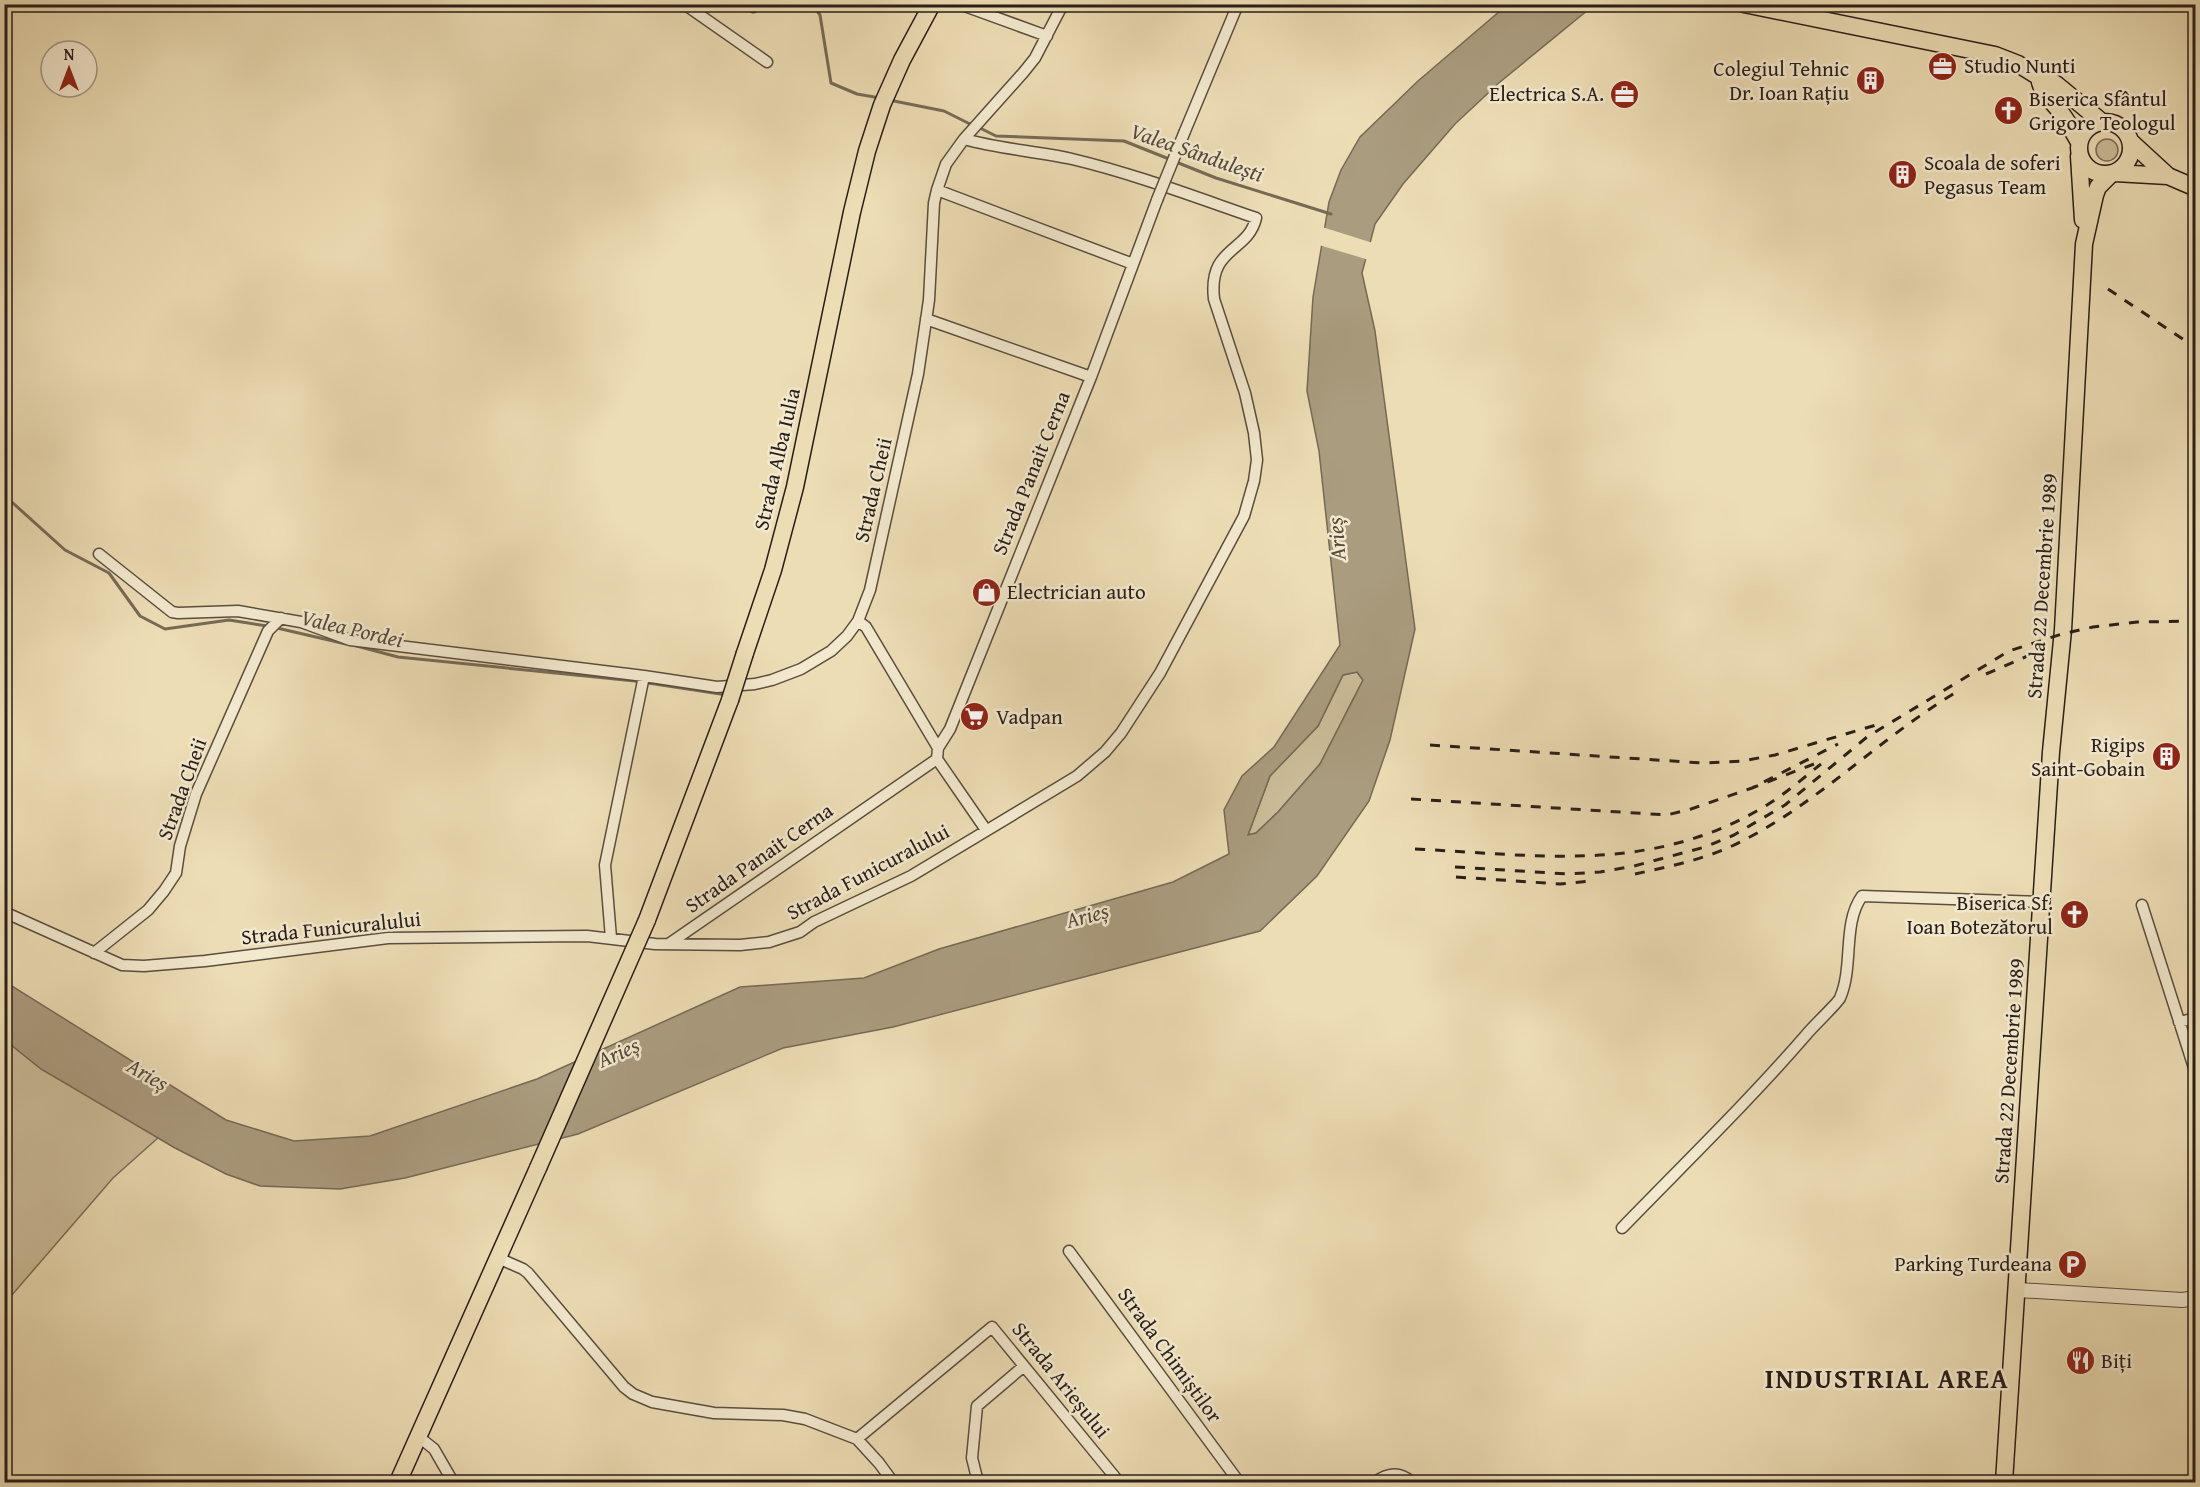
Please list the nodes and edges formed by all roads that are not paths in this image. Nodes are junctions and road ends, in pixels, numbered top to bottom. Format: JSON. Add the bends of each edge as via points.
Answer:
{"nodes":[{"id":1,"x":684,"y":4,"type":"edge"},
{"id":2,"x":959,"y":4,"type":"edge"},
{"id":3,"x":1063,"y":4,"type":"edge"},
{"id":4,"x":1238,"y":4,"type":"edge"},
{"id":5,"x":1744,"y":4,"type":"edge"},
{"id":6,"x":929,"y":9,"type":"edge"},
{"id":7,"x":1047,"y":36,"type":"junction"},
{"id":8,"x":767,"y":62,"type":"dead end"},
{"id":9,"x":2039,"y":77,"type":"junction"},
{"id":10,"x":2102,"y":122,"type":"junction"},
{"id":11,"x":967,"y":135,"type":"junction"},
{"id":12,"x":2131,"y":141,"type":"junction"},
{"id":13,"x":2079,"y":145,"type":"junction"},
{"id":14,"x":2113,"y":173,"type":"junction"},
{"id":15,"x":2168,"y":176,"type":"junction"},
{"id":16,"x":2196,"y":188,"type":"edge"},
{"id":17,"x":937,"y":190,"type":"junction"},
{"id":18,"x":2086,"y":232,"type":"junction"},
{"id":19,"x":1133,"y":264,"type":"junction"},
{"id":20,"x":926,"y":319,"type":"junction"},
{"id":21,"x":1091,"y":377,"type":"junction"},
{"id":22,"x":99,"y":554,"type":"dead end"},
{"id":23,"x":281,"y":618,"type":"junction"},
{"id":24,"x":858,"y":621,"type":"junction"},
{"id":25,"x":644,"y":676,"type":"junction"},
{"id":26,"x":938,"y":754,"type":"junction"},
{"id":27,"x":986,"y":830,"type":"junction"},
{"id":28,"x":2042,"y":902,"type":"junction"},
{"id":29,"x":2142,"y":905,"type":"dead end"},
{"id":30,"x":4,"y":912,"type":"edge"},
{"id":31,"x":612,"y":938,"type":"junction"},
{"id":32,"x":669,"y":943,"type":"junction"},
{"id":33,"x":94,"y":953,"type":"junction"},
{"id":34,"x":2196,"y":1018,"type":"edge"},
{"id":35,"x":2179,"y":1022,"type":"junction"},
{"id":36,"x":2196,"y":1074,"type":"edge"},
{"id":37,"x":1622,"y":1228,"type":"dead end"},
{"id":38,"x":1069,"y":1251,"type":"dead end"},
{"id":39,"x":498,"y":1258,"type":"junction"},
{"id":40,"x":2018,"y":1290,"type":"junction"},
{"id":41,"x":2196,"y":1298,"type":"edge"},
{"id":42,"x":1024,"y":1366,"type":"junction"},
{"id":43,"x":419,"y":1437,"type":"junction"},
{"id":44,"x":857,"y":1439,"type":"junction"},
{"id":45,"x":398,"y":1482,"type":"edge"},
{"id":46,"x":453,"y":1482,"type":"edge"},
{"id":47,"x":893,"y":1482,"type":"edge"},
{"id":48,"x":978,"y":1482,"type":"edge"},
{"id":49,"x":1119,"y":1482,"type":"edge"},
{"id":50,"x":1239,"y":1482,"type":"edge"},
{"id":51,"x":1375,"y":1482,"type":"edge"},
{"id":52,"x":1412,"y":1482,"type":"edge"},
{"id":53,"x":2004,"y":1482,"type":"edge"}],
"edges":[{"from":1,"to":8,"type":"street"},
{"from":2,"to":7,"type":"street"},
{"from":3,"to":7,"type":"street","name":"Strada Cheii"},
{"from":4,"to":19,"type":"street","name":"Strada Panait Cerna","bridge":true},
{"from":5,"to":9,"type":"main road","via":[[1967,48],[2018,64]]},
{"from":6,"to":39,"type":"main road","name":"Strada Alba Iulia","bridge":true,"via":[[882,105],[867,151],[795,487],[773,570],[730,700],[646,920]]},
{"from":7,"to":11,"type":"street","name":"Strada Cheii","via":[[1023,73]]},
{"from":9,"to":10,"type":"main road","via":[[2056,84]]},
{"from":9,"to":13,"type":"main road","via":[[2040,87],[2060,111]]},
{"from":10,"to":12,"type":"main road","via":[[2124,129]]},
{"from":10,"to":13,"type":"main road","via":[[2089,127]]},
{"from":11,"to":17,"type":"street","name":"Strada Cheii","via":[[946,164]]},
{"from":11,"to":27,"type":"street","name":"Strada Funicuralului","via":[[987,146],[1069,158],[1122,172],[1256,218],[1252,230],[1224,256],[1213,285],[1254,433],[1257,460],[1244,516],[1160,673],[1121,733],[1077,776]]},
{"from":12,"to":14,"type":"main road","name":"Strada 22 Decembrie 1989","via":[[2130,157]]},
{"from":12,"to":15,"type":"main road"},
{"from":13,"to":14,"type":"main road","via":[[2080,158],[2093,172]]},
{"from":13,"to":18,"type":"main road","name":"Strada 22 Decembrie 1989"},
{"from":14,"to":15,"type":"main road"},
{"from":14,"to":18,"type":"main road","name":"Strada 22 Decembrie 1989","via":[[2098,187]]},
{"from":15,"to":16,"type":"main road"},
{"from":17,"to":19,"type":"street"},
{"from":17,"to":20,"type":"street","name":"Strada Cheii"},
{"from":18,"to":28,"type":"main road","name":"Strada 22 Decembrie 1989","via":[[2063,630]]},
{"from":19,"to":21,"type":"street","name":"Strada Panait Cerna"},
{"from":20,"to":21,"type":"street"},
{"from":20,"to":24,"type":"street","name":"Strada Cheii","via":[[911,413],[870,590]]},
{"from":21,"to":26,"type":"street","name":"Strada Panait Cerna"},
{"from":22,"to":23,"type":"street","name":"Strada Cheii","via":[[172,612],[238,611]]},
{"from":23,"to":25,"type":"street","name":"Strada Cheii","via":[[350,640]]},
{"from":23,"to":33,"type":"street","name":"Strada Cheii","via":[[268,631],[196,794],[176,873],[148,910]]},
{"from":24,"to":25,"type":"street","name":"Strada Cheii","via":[[831,651],[801,669],[755,684],[717,687]]},
{"from":24,"to":26,"type":"street","via":[[866,627]]},
{"from":25,"to":31,"type":"street","via":[[605,865]]},
{"from":26,"to":27,"type":"street"},
{"from":26,"to":32,"type":"street","name":"Strada Panait Cerna"},
{"from":27,"to":32,"type":"street","name":"Strada Funicuralului","via":[[910,876],[800,932],[769,942],[740,945]]},
{"from":28,"to":37,"type":"street","via":[[1862,896],[1855,906],[1839,999]]},
{"from":28,"to":40,"type":"main road","name":"Strada 22 Decembrie 1989"},
{"from":29,"to":35,"type":"street"},
{"from":30,"to":33,"type":"street","name":"Strada Funicuralului"},
{"from":31,"to":32,"type":"street","name":"Strada Funicuralului"},
{"from":31,"to":33,"type":"street","name":"Strada Funicuralului","via":[[388,938],[144,966],[122,965]]},
{"from":34,"to":35,"type":"street"},
{"from":35,"to":36,"type":"street"},
{"from":38,"to":50,"type":"street","name":"Strada Chimiștilor"},
{"from":39,"to":43,"type":"main road","name":"Strada Alba Iulia"},
{"from":39,"to":44,"type":"street","via":[[528,1273],[633,1394],[652,1402],[714,1413],[794,1416]]},
{"from":40,"to":41,"type":"street"},
{"from":40,"to":53,"type":"main road","name":"Strada 22 Decembrie 1989"},
{"from":42,"to":44,"type":"street","name":"Strada Arieșului","via":[[990,1328]]},
{"from":42,"to":48,"type":"street","via":[[977,1406],[972,1458]]},
{"from":42,"to":49,"type":"street","name":"Strada Arieșului"},
{"from":43,"to":45,"type":"main road","name":"Strada Alba Iulia"},
{"from":43,"to":46,"type":"street","via":[[434,1449]]},
{"from":44,"to":47,"type":"street"},
{"from":51,"to":52,"type":"street","via":[[1398,1474]]}]}
